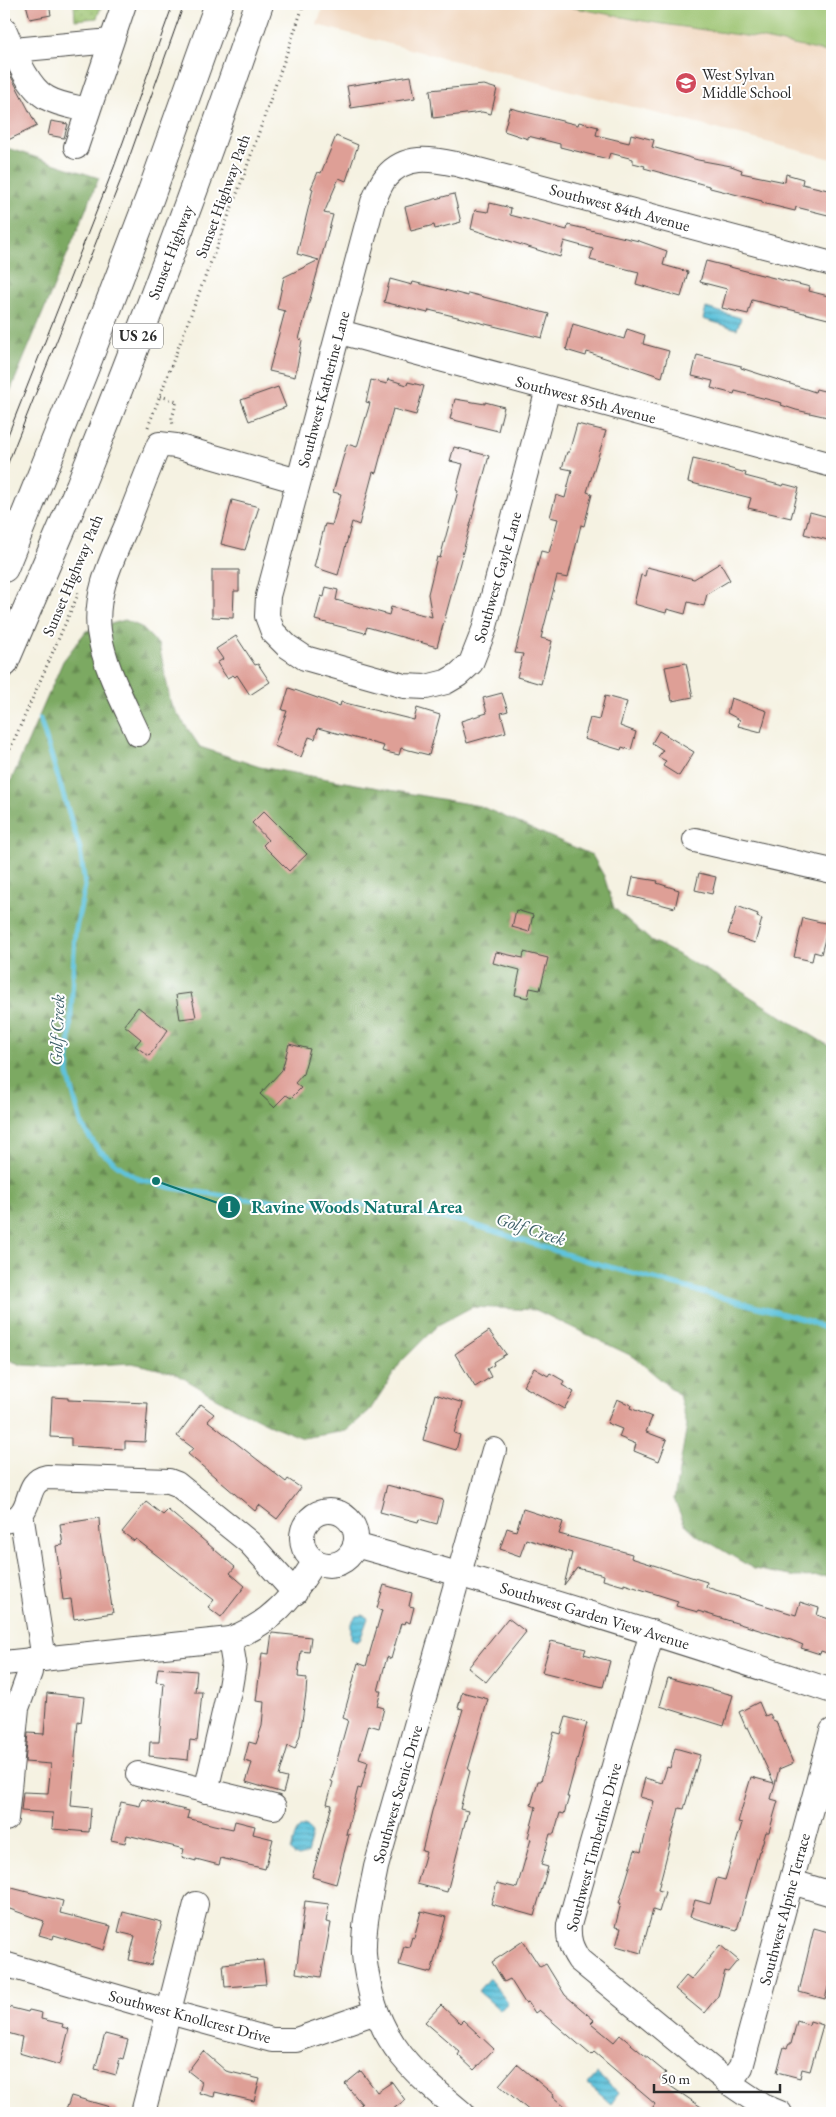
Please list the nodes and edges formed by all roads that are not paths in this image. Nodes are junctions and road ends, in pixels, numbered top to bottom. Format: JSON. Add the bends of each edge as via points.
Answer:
{"nodes":[{"id":1,"x":124,"y":4,"type":"edge"},
{"id":2,"x":219,"y":4,"type":"edge"},
{"id":3,"x":259,"y":4,"type":"edge"},
{"id":4,"x":4,"y":29,"type":"edge"},
{"id":5,"x":111,"y":41,"type":"junction"},
{"id":6,"x":14,"y":50,"type":"junction"},
{"id":7,"x":88,"y":110,"type":"junction"},
{"id":8,"x":76,"y":147,"type":"dead end"},
{"id":9,"x":406,"y":161,"type":"joint"},
{"id":10,"x":832,"y":264,"type":"edge"},
{"id":11,"x":340,"y":332,"type":"junction"},
{"id":12,"x":548,"y":389,"type":"junction"},
{"id":13,"x":832,"y":464,"type":"edge"},
{"id":14,"x":298,"y":481,"type":"junction"},
{"id":15,"x":4,"y":568,"type":"edge"},
{"id":16,"x":4,"y":663,"type":"edge"},
{"id":17,"x":138,"y":734,"type":"dead end"},
{"id":18,"x":695,"y":840,"type":"dead end"},
{"id":19,"x":832,"y":871,"type":"edge"},
{"id":20,"x":494,"y":1450,"type":"dead end"},
{"id":21,"x":13,"y":1518,"type":"edge"},
{"id":22,"x":355,"y":1545,"type":"junction"},
{"id":23,"x":315,"y":1561,"type":"junction"},
{"id":24,"x":460,"y":1574,"type":"junction"},
{"id":25,"x":295,"y":1593,"type":"junction"},
{"id":26,"x":652,"y":1632,"type":"junction"},
{"id":27,"x":230,"y":1639,"type":"junction"},
{"id":28,"x":37,"y":1659,"type":"junction"},
{"id":29,"x":5,"y":1663,"type":"edge"},
{"id":30,"x":832,"y":1691,"type":"edge"},
{"id":31,"x":17,"y":1708,"type":"junction"},
{"id":32,"x":832,"y":1731,"type":"edge"},
{"id":33,"x":138,"y":1774,"type":"dead end"},
{"id":34,"x":206,"y":1791,"type":"junction"},
{"id":35,"x":274,"y":1807,"type":"dead end"},
{"id":36,"x":6,"y":1819,"type":"dead end"},
{"id":37,"x":792,"y":1882,"type":"junction"},
{"id":38,"x":832,"y":1894,"type":"edge"},
{"id":39,"x":196,"y":1904,"type":"dead end"},
{"id":40,"x":4,"y":1964,"type":"edge"},
{"id":41,"x":169,"y":2012,"type":"junction"},
{"id":42,"x":376,"y":2012,"type":"junction"},
{"id":43,"x":729,"y":2084,"type":"junction"},
{"id":44,"x":143,"y":2113,"type":"edge"},
{"id":45,"x":462,"y":2113,"type":"edge"},
{"id":46,"x":780,"y":2113,"type":"edge"}],
"edges":[{"from":1,"to":5,"type":"street"},
{"from":2,"to":15,"type":"highway","number":"US 26","via":[[147,206]]},
{"from":3,"to":16,"type":"highway","name":"Sunset Highway","number":"US 26","via":[[126,368]]},
{"from":4,"to":6,"type":"street"},
{"from":5,"to":6,"type":"street"},
{"from":5,"to":7,"type":"street"},
{"from":6,"to":7,"type":"street","via":[[41,94],[53,101]]},
{"from":7,"to":8,"type":"street"},
{"from":9,"to":10,"type":"street","name":"Southwest 84th Avenue","via":[[430,158],[456,164]]},
{"from":9,"to":11,"type":"street","name":"Southwest Katherine Lane","via":[[386,177],[373,202]]},
{"from":11,"to":12,"type":"street","name":"Southwest 85th Avenue"},
{"from":11,"to":14,"type":"street","name":"Southwest Katherine Lane"},
{"from":12,"to":13,"type":"street","name":"Southwest 85th Avenue"},
{"from":12,"to":14,"type":"street","name":"Southwest Gayle Lane","via":[[484,630],[471,663],[446,682],[426,687],[404,686],[304,658],[273,632],[267,616],[268,596]]},
{"from":14,"to":17,"type":"street","name":"Southwest Katherine Lane","via":[[176,446],[158,444],[101,594],[99,630],[105,655]]},
{"from":18,"to":19,"type":"street"},
{"from":20,"to":24,"type":"street","name":"Southwest Scenic Drive"},
{"from":21,"to":25,"type":"street","via":[[40,1478],[170,1480],[250,1543]]},
{"from":21,"to":28,"type":"street"},
{"from":22,"to":23,"type":"street","via":[[341,1562],[332,1565]]},
{"from":22,"to":23,"type":"street","via":[[356,1532],[347,1517],[340,1512],[322,1511],[307,1521],[302,1538],[308,1555]]},
{"from":22,"to":24,"type":"street","name":"Southwest Garden View Avenue"},
{"from":23,"to":25,"type":"street"},
{"from":24,"to":26,"type":"street","name":"Southwest Garden View Avenue"},
{"from":24,"to":42,"type":"street","name":"Southwest Scenic Drive","via":[[376,1867],[365,1922],[363,1948]]},
{"from":25,"to":27,"type":"street","via":[[255,1628]]},
{"from":26,"to":30,"type":"street","name":"Southwest Garden View Avenue"},
{"from":26,"to":43,"type":"street","name":"Southwest Timberline Drive","via":[[568,1937],[579,1960]]},
{"from":27,"to":28,"type":"street"},
{"from":27,"to":34,"type":"street","via":[[233,1668]]},
{"from":28,"to":29,"type":"street"},
{"from":28,"to":31,"type":"street"},
{"from":29,"to":31,"type":"street"},
{"from":31,"to":36,"type":"street"},
{"from":32,"to":37,"type":"street","name":"Southwest Alpine Terrace"},
{"from":33,"to":34,"type":"street"},
{"from":34,"to":35,"type":"street"},
{"from":37,"to":38,"type":"street"},
{"from":37,"to":43,"type":"street","name":"Southwest Alpine Terrace","via":[[741,2067]]},
{"from":39,"to":41,"type":"street"},
{"from":40,"to":41,"type":"street","name":"Southwest Knollcrest Drive"},
{"from":41,"to":42,"type":"street","name":"Southwest Knollcrest Drive","via":[[272,2040],[296,2040]]},
{"from":41,"to":44,"type":"street"},
{"from":42,"to":45,"type":"street","name":"Southwest Scenic Drive","via":[[382,2027],[406,2062]]},
{"from":43,"to":46,"type":"street","name":"Southwest Timberline Drive"}]}
